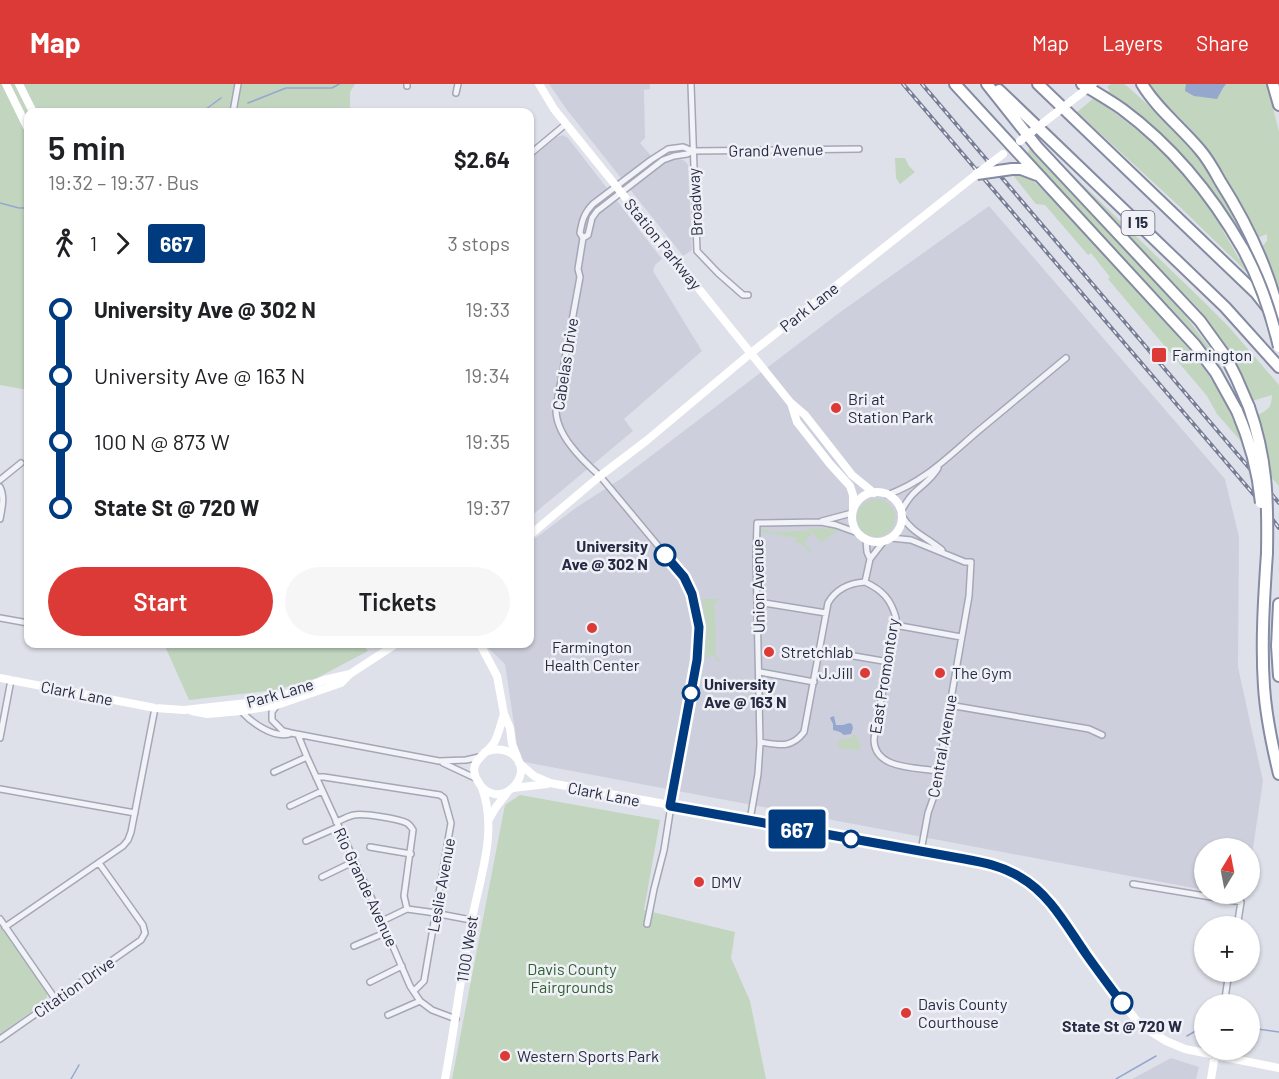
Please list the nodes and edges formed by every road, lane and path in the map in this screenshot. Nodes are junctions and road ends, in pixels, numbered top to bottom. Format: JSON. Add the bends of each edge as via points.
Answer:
{"nodes":[{"id":1,"x":6,"y":84,"type":"edge"},
{"id":2,"x":19,"y":84,"type":"edge"},
{"id":3,"x":238,"y":84,"type":"edge"},
{"id":4,"x":458,"y":84,"type":"edge"},
{"id":5,"x":539,"y":84,"type":"edge"},
{"id":6,"x":691,"y":84,"type":"edge"},
{"id":7,"x":955,"y":84,"type":"edge"},
{"id":8,"x":987,"y":84,"type":"edge"},
{"id":9,"x":993,"y":84,"type":"edge"},
{"id":10,"x":1038,"y":84,"type":"edge"},
{"id":11,"x":1082,"y":84,"type":"edge"},
{"id":12,"x":1093,"y":84,"type":"edge"},
{"id":13,"x":1132,"y":84,"type":"edge"},
{"id":14,"x":1142,"y":84,"type":"edge"},
{"id":15,"x":1274,"y":84,"type":"edge"},
{"id":16,"x":456,"y":93,"type":"dead end"},
{"id":17,"x":1279,"y":105,"type":"edge"},
{"id":18,"x":31,"y":108,"type":"edge"},
{"id":19,"x":233,"y":108,"type":"edge"},
{"id":20,"x":1164,"y":111,"type":"junction"},
{"id":21,"x":24,"y":121,"type":"edge"},
{"id":22,"x":566,"y":124,"type":"junction"},
{"id":23,"x":1016,"y":144,"type":"junction"},
{"id":24,"x":859,"y":148,"type":"dead end"},
{"id":25,"x":693,"y":150,"type":"junction"},
{"id":26,"x":534,"y":151,"type":"edge"},
{"id":27,"x":977,"y":174,"type":"junction"},
{"id":28,"x":1040,"y":176,"type":"junction"},
{"id":29,"x":619,"y":190,"type":"junction"},
{"id":30,"x":748,"y":295,"type":"dead end"},
{"id":31,"x":1279,"y":315,"type":"edge"},
{"id":32,"x":1279,"y":322,"type":"edge"},
{"id":33,"x":1279,"y":347,"type":"edge"},
{"id":34,"x":751,"y":353,"type":"junction"},
{"id":35,"x":1066,"y":358,"type":"dead end"},
{"id":36,"x":1279,"y":367,"type":"edge"},
{"id":37,"x":790,"y":402,"type":"junction"},
{"id":38,"x":21,"y":463,"type":"dead end"},
{"id":39,"x":939,"y":466,"type":"junction"},
{"id":40,"x":600,"y":476,"type":"junction"},
{"id":41,"x":0,"y":480,"type":"edge"},
{"id":42,"x":0,"y":487,"type":"edge"},
{"id":43,"x":874,"y":493,"type":"junction"},
{"id":44,"x":887,"y":495,"type":"junction"},
{"id":45,"x":853,"y":510,"type":"junction"},
{"id":46,"x":902,"y":514,"type":"junction"},
{"id":47,"x":0,"y":519,"type":"edge"},
{"id":48,"x":821,"y":522,"type":"junction"},
{"id":49,"x":534,"y":532,"type":"edge"},
{"id":50,"x":858,"y":533,"type":"junction"},
{"id":51,"x":866,"y":540,"type":"junction"},
{"id":52,"x":888,"y":540,"type":"junction"},
{"id":53,"x":1267,"y":553,"type":"junction"},
{"id":54,"x":945,"y":554,"type":"junction"},
{"id":55,"x":870,"y":559,"type":"junction"},
{"id":56,"x":865,"y":582,"type":"junction"},
{"id":57,"x":758,"y":602,"type":"junction"},
{"id":58,"x":1279,"y":604,"type":"edge"},
{"id":59,"x":826,"y":613,"type":"junction"},
{"id":60,"x":0,"y":618,"type":"edge"},
{"id":61,"x":24,"y":622,"type":"edge"},
{"id":62,"x":895,"y":625,"type":"junction"},
{"id":63,"x":962,"y":637,"type":"junction"},
{"id":64,"x":390,"y":648,"type":"edge"},
{"id":65,"x":482,"y":648,"type":"edge"},
{"id":66,"x":819,"y":650,"type":"junction"},
{"id":67,"x":889,"y":662,"type":"junction"},
{"id":68,"x":760,"y":672,"type":"junction"},
{"id":69,"x":350,"y":674,"type":"junction"},
{"id":70,"x":1279,"y":676,"type":"edge"},
{"id":71,"x":0,"y":678,"type":"edge"},
{"id":72,"x":11,"y":680,"type":"junction"},
{"id":73,"x":814,"y":682,"type":"junction"},
{"id":74,"x":277,"y":705,"type":"junction"},
{"id":75,"x":950,"y":705,"type":"junction"},
{"id":76,"x":155,"y":708,"type":"junction"},
{"id":77,"x":184,"y":710,"type":"junction"},
{"id":78,"x":241,"y":711,"type":"junction"},
{"id":79,"x":504,"y":714,"type":"junction"},
{"id":80,"x":1,"y":730,"type":"edge"},
{"id":81,"x":291,"y":733,"type":"junction"},
{"id":82,"x":298,"y":735,"type":"junction"},
{"id":83,"x":1102,"y":735,"type":"dead end"},
{"id":84,"x":0,"y":738,"type":"edge"},
{"id":85,"x":760,"y":742,"type":"junction"},
{"id":86,"x":482,"y":755,"type":"junction"},
{"id":87,"x":307,"y":757,"type":"junction"},
{"id":88,"x":518,"y":760,"type":"junction"},
{"id":89,"x":439,"y":761,"type":"junction"},
{"id":90,"x":938,"y":771,"type":"junction"},
{"id":91,"x":274,"y":772,"type":"dead end"},
{"id":92,"x":1279,"y":774,"type":"edge"},
{"id":93,"x":316,"y":777,"type":"junction"},
{"id":94,"x":476,"y":778,"type":"junction"},
{"id":95,"x":550,"y":783,"type":"junction"},
{"id":96,"x":482,"y":788,"type":"junction"},
{"id":97,"x":0,"y":789,"type":"edge"},
{"id":98,"x":510,"y":790,"type":"junction"},
{"id":99,"x":322,"y":791,"type":"junction"},
{"id":100,"x":290,"y":806,"type":"dead end"},
{"id":101,"x":670,"y":806,"type":"junction"},
{"id":102,"x":135,"y":813,"type":"junction"},
{"id":103,"x":489,"y":819,"type":"junction"},
{"id":104,"x":750,"y":820,"type":"junction"},
{"id":105,"x":337,"y":825,"type":"junction"},
{"id":106,"x":306,"y":842,"type":"dead end"},
{"id":107,"x":370,"y":847,"type":"dead end"},
{"id":108,"x":921,"y":851,"type":"junction"},
{"id":109,"x":411,"y":854,"type":"junction"},
{"id":110,"x":355,"y":861,"type":"junction"},
{"id":111,"x":99,"y":863,"type":"junction"},
{"id":112,"x":322,"y":877,"type":"dead end"},
{"id":113,"x":1133,"y":884,"type":"dead end"},
{"id":114,"x":407,"y":909,"type":"junction"},
{"id":115,"x":436,"y":913,"type":"junction"},
{"id":116,"x":1239,"y":916,"type":"edge"},
{"id":117,"x":0,"y":919,"type":"edge"},
{"id":118,"x":471,"y":920,"type":"junction"},
{"id":119,"x":382,"y":921,"type":"junction"},
{"id":120,"x":647,"y":924,"type":"dead end"},
{"id":121,"x":5,"y":927,"type":"junction"},
{"id":122,"x":387,"y":932,"type":"junction"},
{"id":123,"x":354,"y":946,"type":"dead end"},
{"id":124,"x":402,"y":966,"type":"junction"},
{"id":125,"x":370,"y":982,"type":"dead end"},
{"id":126,"x":414,"y":991,"type":"junction"},
{"id":127,"x":56,"y":1000,"type":"junction"},
{"id":128,"x":420,"y":1001,"type":"junction"},
{"id":129,"x":388,"y":1016,"type":"dead end"},
{"id":130,"x":456,"y":1018,"type":"junction"},
{"id":131,"x":0,"y":1039,"type":"edge"},
{"id":132,"x":1194,"y":1050,"type":"edge"},
{"id":133,"x":1215,"y":1060,"type":"edge"},
{"id":134,"x":1245,"y":1060,"type":"edge"},
{"id":135,"x":1279,"y":1068,"type":"edge"},
{"id":136,"x":445,"y":1079,"type":"edge"},
{"id":137,"x":1211,"y":1079,"type":"edge"}],
"edges":[{"from":1,"to":21,"type":"main road"},
{"from":2,"to":18,"type":"main road"},
{"from":3,"to":19,"type":"street"},
{"from":4,"to":16,"type":"street"},
{"from":5,"to":22,"type":"main road","name":"Station Parkway"},
{"from":6,"to":25,"type":"street","name":"Broadway"},
{"from":7,"to":23,"type":"highway"},
{"from":8,"to":53,"type":"highway","bridge":true,"via":[[1038,148],[1200,321],[1226,357],[1258,437],[1266,481]]},
{"from":9,"to":36,"type":"highway","number":"I 15","via":[[1225,307]]},
{"from":10,"to":32,"type":"highway","number":"I 15","via":[[1256,293]]},
{"from":11,"to":33,"type":"highway","bridge":true,"via":[[1150,132],[1207,193],[1243,249]]},
{"from":12,"to":23,"type":"main road","name":"Park Lane","bridge":true},
{"from":13,"to":20,"type":"highway"},
{"from":14,"to":20,"type":"highway"},
{"from":15,"to":17,"type":"highway"},
{"from":20,"to":31,"type":"highway","via":[[1202,152],[1229,195],[1254,243]]},
{"from":22,"to":26,"type":"street"},
{"from":22,"to":29,"type":"main road","name":"Station Parkway"},
{"from":23,"to":27,"type":"main road","name":"Park Lane","bridge":true},
{"from":23,"to":28,"type":"highway"},
{"from":24,"to":25,"type":"street","name":"Grand Avenue"},
{"from":25,"to":29,"type":"street","name":"Grand Avenue","via":[[663,160]]},
{"from":25,"to":30,"type":"street","name":"Broadway","via":[[697,251],[742,295]]},
{"from":27,"to":28,"type":"highway","bridge":true,"via":[[1021,169]]},
{"from":27,"to":34,"type":"main road","name":"Park Lane"},
{"from":28,"to":53,"type":"highway","bridge":true,"via":[[1216,373],[1237,411],[1257,472]]},
{"from":29,"to":34,"type":"main road","name":"Station Parkway"},
{"from":29,"to":40,"type":"street","name":"Cabelas Drive","via":[[594,214],[588,235],[583,238],[580,277],[556,408],[558,426],[565,437]]},
{"from":34,"to":37,"type":"main road","name":"Station Parkway"},
{"from":34,"to":40,"type":"main road","name":"Park Lane"},
{"from":35,"to":39,"type":"street"},
{"from":37,"to":43,"type":"main road","name":"Station Parkway","via":[[805,415],[852,475]]},
{"from":37,"to":45,"type":"main road","name":"Station Parkway","via":[[798,422],[850,486]]},
{"from":38,"to":41,"type":"street"},
{"from":39,"to":44,"type":"street"},
{"from":39,"to":46,"type":"street"},
{"from":40,"to":49,"type":"main road","name":"Park Lane"},
{"from":40,"to":101,"type":"street","name":"Cabelas Drive","via":[[684,577],[699,627],[697,660]]},
{"from":42,"to":47,"type":"street"},
{"from":43,"to":44,"type":"main road"},
{"from":43,"to":45,"type":"main road","via":[[859,500]]},
{"from":44,"to":46,"type":"main road","via":[[898,504]]},
{"from":45,"to":48,"type":"street","name":"Union Avenue"},
{"from":45,"to":50,"type":"main road","via":[[852,520]]},
{"from":46,"to":52,"type":"main road","via":[[897,533]]},
{"from":46,"to":54,"type":"street","name":"Central Avenue","via":[[906,524]]},
{"from":48,"to":50,"type":"street","name":"Union Avenue"},
{"from":48,"to":57,"type":"street","name":"Union Avenue","via":[[757,523]]},
{"from":50,"to":51,"type":"main road"},
{"from":51,"to":52,"type":"main road"},
{"from":51,"to":55,"type":"street"},
{"from":52,"to":54,"type":"street","name":"Central Avenue","via":[[911,540]]},
{"from":52,"to":55,"type":"street"},
{"from":53,"to":92,"type":"highway","via":[[1264,689]]},
{"from":54,"to":63,"type":"street","name":"Central Avenue","via":[[971,562]]},
{"from":55,"to":56,"type":"street"},
{"from":56,"to":59,"type":"street","via":[[840,589],[832,596]]},
{"from":56,"to":62,"type":"street","name":"East Promontory","via":[[885,594],[893,606]]},
{"from":57,"to":59,"type":"street"},
{"from":57,"to":68,"type":"street","name":"Union Avenue"},
{"from":58,"to":70,"type":"highway"},
{"from":59,"to":66,"type":"street"},
{"from":60,"to":61,"type":"street"},
{"from":62,"to":63,"type":"street"},
{"from":62,"to":67,"type":"street","name":"East Promontory"},
{"from":63,"to":75,"type":"street","name":"Central Avenue"},
{"from":64,"to":69,"type":"main road","name":"Park Lane"},
{"from":65,"to":79,"type":"main road","via":[[497,676]]},
{"from":66,"to":67,"type":"street"},
{"from":66,"to":73,"type":"street"},
{"from":67,"to":90,"type":"street","name":"East Promontory","via":[[874,746],[892,764]]},
{"from":68,"to":73,"type":"street"},
{"from":68,"to":85,"type":"street","name":"Union Avenue"},
{"from":69,"to":74,"type":"main road","via":[[341,683]]},
{"from":69,"to":77,"type":"main road","name":"Park Lane","via":[[257,702]]},
{"from":71,"to":72,"type":"main road","name":"Clark Lane"},
{"from":72,"to":76,"type":"main road","name":"Clark Lane"},
{"from":72,"to":80,"type":"street"},
{"from":73,"to":85,"type":"street","via":[[801,736],[784,745]]},
{"from":74,"to":78,"type":"main road"},
{"from":74,"to":81,"type":"street","via":[[272,720]]},
{"from":75,"to":83,"type":"street","via":[[1089,729]]},
{"from":75,"to":90,"type":"street","name":"Central Avenue"},
{"from":76,"to":77,"type":"main road","name":"Park Lane"},
{"from":76,"to":102,"type":"street"},
{"from":77,"to":78,"type":"main road","via":[[207,714]]},
{"from":78,"to":81,"type":"street","via":[[256,725],[282,735]]},
{"from":79,"to":86,"type":"main road","via":[[496,740]]},
{"from":79,"to":88,"type":"main road"},
{"from":80,"to":84,"type":"street"},
{"from":81,"to":82,"type":"street"},
{"from":82,"to":87,"type":"street","name":"Rio Grande Avenue"},
{"from":82,"to":89,"type":"street"},
{"from":85,"to":104,"type":"street","name":"Union Avenue"},
{"from":86,"to":88,"type":"main road","via":[[503,750]]},
{"from":86,"to":89,"type":"street"},
{"from":86,"to":94,"type":"main road","via":[[475,767]]},
{"from":87,"to":91,"type":"street"},
{"from":87,"to":93,"type":"street","name":"Rio Grande Avenue"},
{"from":88,"to":95,"type":"main road","name":"Clark Lane","via":[[534,776]]},
{"from":88,"to":98,"type":"main road","via":[[519,776]]},
{"from":89,"to":94,"type":"street"},
{"from":90,"to":108,"type":"street","name":"Central Avenue"},
{"from":93,"to":99,"type":"street","name":"Rio Grande Avenue"},
{"from":93,"to":115,"type":"street","name":"Leslie Avenue","via":[[444,798],[451,823]]},
{"from":94,"to":96,"type":"main road"},
{"from":95,"to":98,"type":"main road","name":"Clark Lane"},
{"from":95,"to":101,"type":"main road","name":"Clark Lane"},
{"from":96,"to":98,"type":"main road","via":[[495,794]]},
{"from":96,"to":103,"type":"main road","name":"1100 West"},
{"from":97,"to":102,"type":"street"},
{"from":98,"to":103,"type":"main road","name":"1100 West"},
{"from":99,"to":100,"type":"street"},
{"from":99,"to":105,"type":"street","name":"Rio Grande Avenue"},
{"from":101,"to":104,"type":"main road","name":"Clark Lane"},
{"from":101,"to":120,"type":"street","name":"Cabelas Drive"},
{"from":102,"to":111,"type":"street","via":[[128,840]]},
{"from":103,"to":118,"type":"main road","name":"1100 West"},
{"from":104,"to":108,"type":"main road","name":"Clark Lane"},
{"from":105,"to":106,"type":"street"},
{"from":105,"to":109,"type":"street","via":[[355,814],[408,824],[413,830]]},
{"from":105,"to":110,"type":"street","name":"Rio Grande Avenue"},
{"from":107,"to":109,"type":"street"},
{"from":108,"to":132,"type":"main road","name":"Clark Lane","via":[[1000,867],[1032,884],[1048,900],[1137,1022],[1166,1041]]},
{"from":109,"to":114,"type":"street","via":[[404,896]]},
{"from":110,"to":112,"type":"street"},
{"from":110,"to":119,"type":"street","name":"Rio Grande Avenue"},
{"from":111,"to":121,"type":"street"},
{"from":111,"to":127,"type":"street","name":"Citation Drive","via":[[145,933],[141,940]]},
{"from":113,"to":116,"type":"street","via":[[1241,902]]},
{"from":114,"to":115,"type":"street"},
{"from":114,"to":119,"type":"street"},
{"from":115,"to":118,"type":"street"},
{"from":115,"to":126,"type":"street","name":"Leslie Avenue","via":[[424,981]]},
{"from":117,"to":121,"type":"street"},
{"from":118,"to":130,"type":"main road","name":"1100 West"},
{"from":119,"to":122,"type":"street","name":"Rio Grande Avenue"},
{"from":121,"to":127,"type":"street"},
{"from":122,"to":123,"type":"street"},
{"from":122,"to":124,"type":"street","name":"Rio Grande Avenue"},
{"from":124,"to":125,"type":"street"},
{"from":124,"to":126,"type":"street","name":"Rio Grande Avenue"},
{"from":126,"to":128,"type":"street","name":"Rio Grande Avenue"},
{"from":127,"to":131,"type":"street","name":"Citation Drive"},
{"from":128,"to":129,"type":"street"},
{"from":128,"to":130,"type":"street","via":[[432,1010]]},
{"from":130,"to":136,"type":"main road","name":"1100 West"},
{"from":133,"to":137,"type":"main road"},
{"from":134,"to":135,"type":"main road","name":"Clark Lane"}]}
